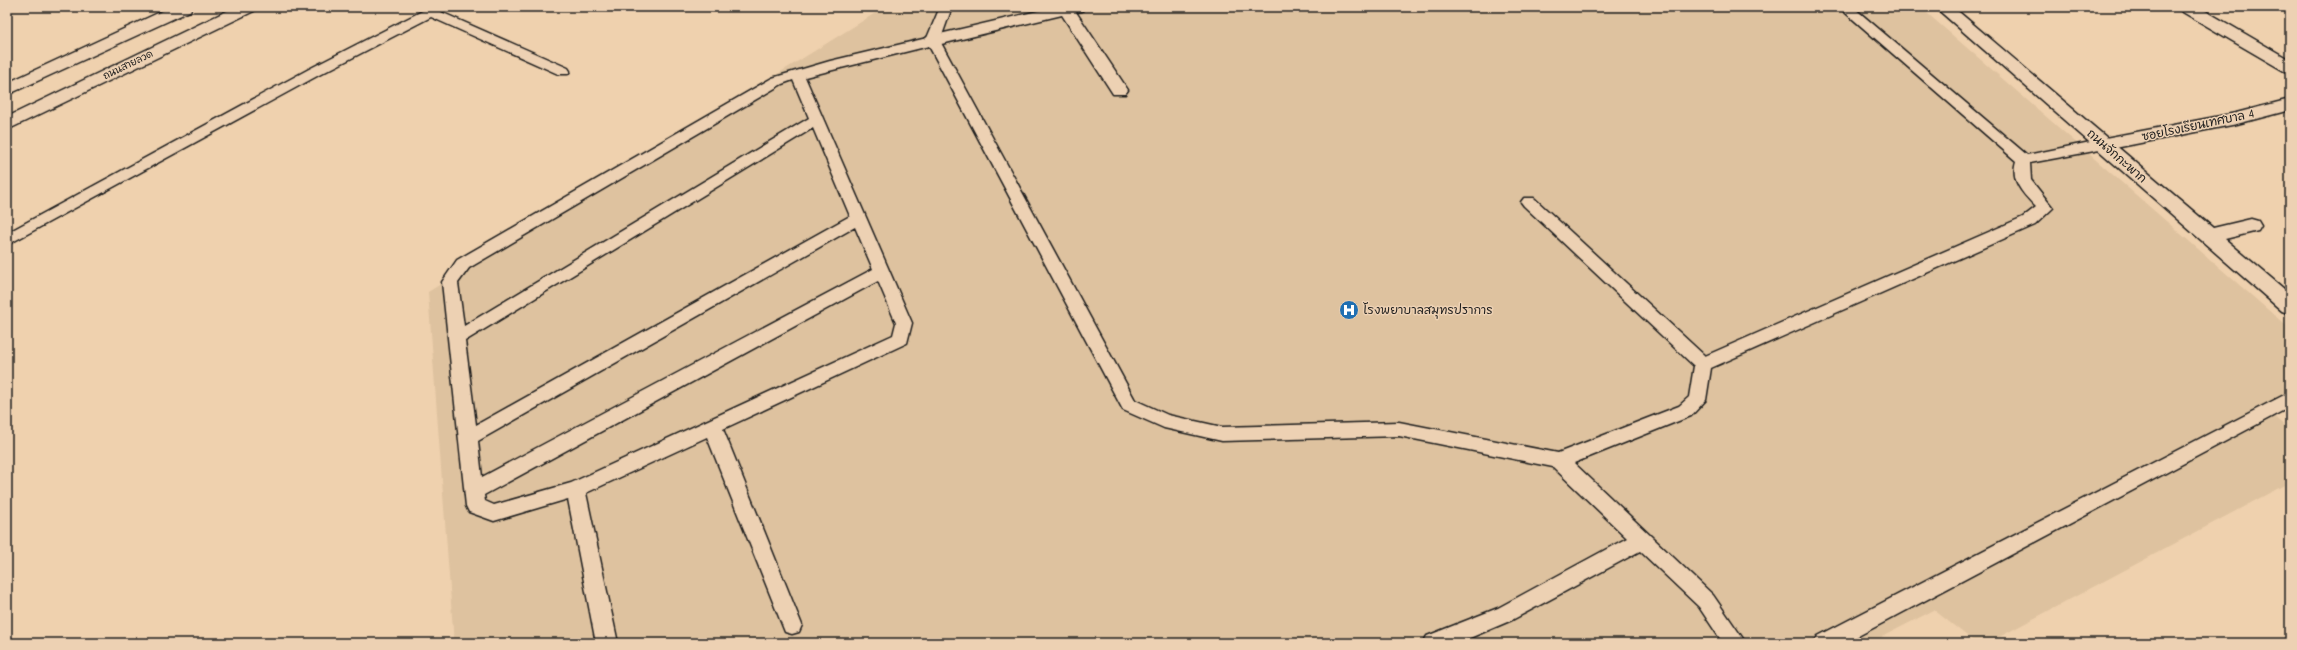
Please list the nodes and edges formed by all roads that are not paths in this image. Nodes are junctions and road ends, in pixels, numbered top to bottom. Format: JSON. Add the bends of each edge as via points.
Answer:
{"nodes":[{"id":1,"x":184,"y":7,"type":"edge"},
{"id":2,"x":248,"y":7,"type":"edge"},
{"id":3,"x":946,"y":7,"type":"edge"},
{"id":4,"x":1845,"y":7,"type":"edge"},
{"id":5,"x":1943,"y":7,"type":"edge"},
{"id":6,"x":2188,"y":7,"type":"edge"},
{"id":7,"x":1071,"y":8,"type":"edge"},
{"id":8,"x":435,"y":9,"type":"edge"},
{"id":9,"x":933,"y":41,"type":"junction"},
{"id":10,"x":2290,"y":67,"type":"edge"},
{"id":11,"x":563,"y":71,"type":"dead end"},
{"id":12,"x":797,"y":74,"type":"junction"},
{"id":13,"x":7,"y":90,"type":"edge"},
{"id":14,"x":1119,"y":90,"type":"dead end"},
{"id":15,"x":2289,"y":105,"type":"edge"},
{"id":16,"x":816,"y":120,"type":"junction"},
{"id":17,"x":7,"y":124,"type":"edge"},
{"id":18,"x":2104,"y":144,"type":"junction"},
{"id":19,"x":2024,"y":160,"type":"junction"},
{"id":20,"x":1529,"y":202,"type":"dead end"},
{"id":21,"x":859,"y":218,"type":"junction"},
{"id":22,"x":2251,"y":226,"type":"dead end"},
{"id":23,"x":2210,"y":236,"type":"junction"},
{"id":24,"x":7,"y":240,"type":"edge"},
{"id":25,"x":882,"y":271,"type":"junction"},
{"id":26,"x":2290,"y":306,"type":"edge"},
{"id":27,"x":456,"y":339,"type":"junction"},
{"id":28,"x":1703,"y":364,"type":"junction"},
{"id":29,"x":2290,"y":399,"type":"edge"},
{"id":30,"x":712,"y":426,"type":"junction"},
{"id":31,"x":468,"y":438,"type":"junction"},
{"id":32,"x":1559,"y":462,"type":"junction"},
{"id":33,"x":576,"y":489,"type":"junction"},
{"id":34,"x":474,"y":491,"type":"junction"},
{"id":35,"x":1642,"y":539,"type":"junction"},
{"id":36,"x":792,"y":625,"type":"dead end"},
{"id":37,"x":607,"y":643,"type":"edge"},
{"id":38,"x":1434,"y":643,"type":"edge"},
{"id":39,"x":1735,"y":643,"type":"edge"},
{"id":40,"x":1825,"y":643,"type":"edge"}],
"edges":[{"from":1,"to":13,"type":"street"},
{"from":2,"to":17,"type":"street","name":"ถนนสายลวด"},
{"from":3,"to":9,"type":"lane"},
{"from":4,"to":19,"type":"lane"},
{"from":5,"to":18,"type":"street","name":"ถนนจักกะพาก"},
{"from":6,"to":10,"type":"street"},
{"from":7,"to":9,"type":"street"},
{"from":7,"to":14,"type":"street"},
{"from":8,"to":11,"type":"lane"},
{"from":8,"to":24,"type":"lane","via":[[314,72]]},
{"from":9,"to":12,"type":"lane"},
{"from":9,"to":32,"type":"lane","via":[[1129,405],[1164,421],[1222,434],[1399,429]]},
{"from":12,"to":16,"type":"lane"},
{"from":12,"to":27,"type":"lane","via":[[776,81],[463,264],[450,282]]},
{"from":15,"to":18,"type":"street","name":"ซอยโรงเรียนเทศบาล 4"},
{"from":16,"to":21,"type":"lane"},
{"from":16,"to":27,"type":"lane"},
{"from":18,"to":19,"type":"lane"},
{"from":18,"to":23,"type":"street","name":"ถนนจักกะพาก"},
{"from":19,"to":28,"type":"lane","via":[[2020,168],[2021,180],[2045,208],[2029,221]]},
{"from":20,"to":28,"type":"lane"},
{"from":21,"to":25,"type":"lane"},
{"from":21,"to":31,"type":"lane"},
{"from":22,"to":23,"type":"street"},
{"from":23,"to":26,"type":"street","name":"ถนนจักกะพาก"},
{"from":25,"to":30,"type":"lane","via":[[904,323],[901,339]]},
{"from":25,"to":34,"type":"lane"},
{"from":27,"to":31,"type":"lane"},
{"from":28,"to":32,"type":"lane","via":[[1697,400],[1685,411]]},
{"from":29,"to":40,"type":"lane"},
{"from":30,"to":33,"type":"lane"},
{"from":30,"to":36,"type":"lane"},
{"from":31,"to":34,"type":"lane"},
{"from":32,"to":35,"type":"lane"},
{"from":33,"to":34,"type":"lane","via":[[494,513],[476,506]]},
{"from":33,"to":37,"type":"lane"},
{"from":35,"to":38,"type":"lane","via":[[1505,614]]},
{"from":35,"to":39,"type":"lane","via":[[1706,601]]}]}
